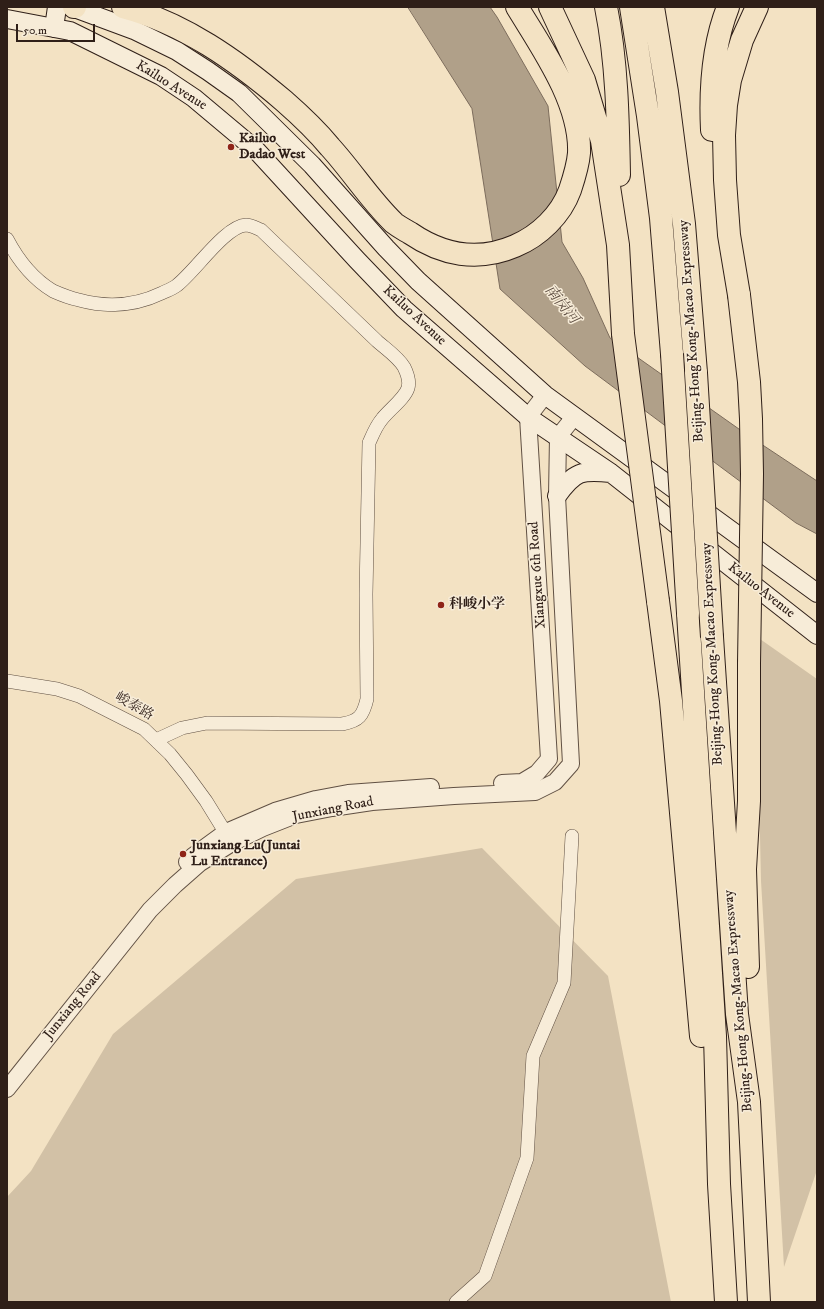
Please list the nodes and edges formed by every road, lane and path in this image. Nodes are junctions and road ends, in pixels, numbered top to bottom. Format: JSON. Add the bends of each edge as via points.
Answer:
{"nodes":[{"id":1,"x":57,"y":7,"type":"edge"},
{"id":2,"x":74,"y":7,"type":"edge"},
{"id":3,"x":123,"y":7,"type":"edge"},
{"id":4,"x":517,"y":7,"type":"edge"},
{"id":5,"x":550,"y":7,"type":"edge"},
{"id":6,"x":606,"y":7,"type":"edge"},
{"id":7,"x":631,"y":7,"type":"edge"},
{"id":8,"x":653,"y":7,"type":"edge"},
{"id":9,"x":728,"y":7,"type":"edge"},
{"id":10,"x":757,"y":7,"type":"edge"},
{"id":11,"x":7,"y":20,"type":"edge"},
{"id":12,"x":62,"y":30,"type":"junction"},
{"id":13,"x":722,"y":77,"type":"junction"},
{"id":14,"x":7,"y":240,"type":"edge"},
{"id":15,"x":618,"y":245,"type":"junction"},
{"id":16,"x":545,"y":396,"type":"junction"},
{"id":17,"x":528,"y":417,"type":"junction"},
{"id":18,"x":574,"y":417,"type":"junction"},
{"id":19,"x":558,"y":437,"type":"junction"},
{"id":20,"x":611,"y":473,"type":"junction"},
{"id":21,"x":557,"y":496,"type":"junction"},
{"id":22,"x":817,"y":593,"type":"edge"},
{"id":23,"x":817,"y":636,"type":"edge"},
{"id":24,"x":7,"y":681,"type":"edge"},
{"id":25,"x":156,"y":740,"type":"junction"},
{"id":26,"x":549,"y":759,"type":"joint"},
{"id":27,"x":571,"y":764,"type":"joint"},
{"id":28,"x":572,"y":836,"type":"dead end"},
{"id":29,"x":229,"y":838,"type":"junction"},
{"id":30,"x":7,"y":1073,"type":"edge"},
{"id":31,"x":7,"y":1089,"type":"edge"},
{"id":32,"x":749,"y":1102,"type":"junction"},
{"id":33,"x":719,"y":1184,"type":"junction"},
{"id":34,"x":456,"y":1302,"type":"edge"},
{"id":35,"x":726,"y":1302,"type":"edge"},
{"id":36,"x":759,"y":1302,"type":"edge"}],
"edges":[{"from":1,"to":12,"type":"main road"},
{"from":2,"to":12,"type":"main road"},
{"from":2,"to":16,"type":"main road","name":"Kailuo Avenue","via":[[134,30],[177,51],[239,93],[312,165],[418,281]]},
{"from":3,"to":4,"type":"highway","via":[[160,20],[209,45],[254,77],[329,145],[395,224],[431,246],[464,254],[489,254],[526,241],[555,216],[573,181],[579,153],[571,107],[556,72]]},
{"from":5,"to":15,"type":"highway","via":[[584,80],[602,141]]},
{"from":6,"to":15,"type":"highway","via":[[611,30],[616,105],[620,218]]},
{"from":7,"to":33,"type":"highway","name":"Beijing-Hong Kong-Macao Expressway","bridge":true,"via":[[661,218],[672,354],[715,1036]]},
{"from":8,"to":32,"type":"highway","name":"Beijing-Hong Kong-Macao Expressway","bridge":true,"via":[[684,224],[737,1014]]},
{"from":9,"to":13,"type":"highway","via":[[718,39]]},
{"from":10,"to":13,"type":"highway"},
{"from":11,"to":12,"type":"main road","name":"Kailuo Avenue"},
{"from":12,"to":17,"type":"main road","name":"Kailuo Avenue","via":[[161,76],[228,125],[256,150],[404,309]]},
{"from":13,"to":32,"type":"highway","bridge":true,"via":[[726,106],[725,180],[729,235],[749,382],[751,418],[749,801],[745,870],[750,1028]]},
{"from":14,"to":25,"type":"street","via":[[25,268],[53,291],[91,303],[116,305],[144,301],[176,286],[228,233],[240,226],[254,227],[261,230],[394,356],[403,366],[408,378],[408,388],[402,398],[381,420],[369,443],[367,699],[361,716],[352,722],[342,724],[207,723],[182,728]]},
{"from":15,"to":33,"type":"highway","bridge":true,"via":[[623,334],[672,709],[698,1007]]},
{"from":16,"to":17,"type":"street"},
{"from":16,"to":18,"type":"main road","name":"Kailuo Avenue"},
{"from":17,"to":19,"type":"main road","name":"Kailuo Avenue"},
{"from":17,"to":26,"type":"street","name":"Xiangxue 6th Road"},
{"from":18,"to":19,"type":"street"},
{"from":18,"to":22,"type":"main road","name":"Kailuo Avenue"},
{"from":19,"to":20,"type":"main road","name":"Kailuo Avenue"},
{"from":19,"to":21,"type":"street","name":"Xiangxue 6th Road"},
{"from":20,"to":21,"type":"main road","via":[[582,472],[566,483]]},
{"from":20,"to":23,"type":"main road","name":"Kailuo Avenue"},
{"from":21,"to":27,"type":"street","name":"Xiangxue 6th Road"},
{"from":24,"to":25,"type":"street","name":"峻泰路","via":[[57,689],[79,696],[144,730]]},
{"from":25,"to":29,"type":"street","name":"峻泰路","via":[[187,775]]},
{"from":26,"to":29,"type":"street","name":"Junxiang Road","via":[[537,773],[522,782],[395,789],[316,799],[275,811]]},
{"from":27,"to":29,"type":"street","name":"Junxiang Road","via":[[555,782],[535,792],[372,802],[332,808],[296,816]]},
{"from":28,"to":34,"type":"street","via":[[564,983],[533,1056],[527,1158],[485,1276]]},
{"from":29,"to":30,"type":"street","name":"Junxiang Road","via":[[193,856],[153,896]]},
{"from":29,"to":31,"type":"street","name":"Junxiang Road","via":[[150,910]]},
{"from":32,"to":36,"type":"highway","name":"Beijing-Hong Kong-Macao Expressway"},
{"from":33,"to":35,"type":"highway","name":"Beijing-Hong Kong-Macao Expressway"}]}
